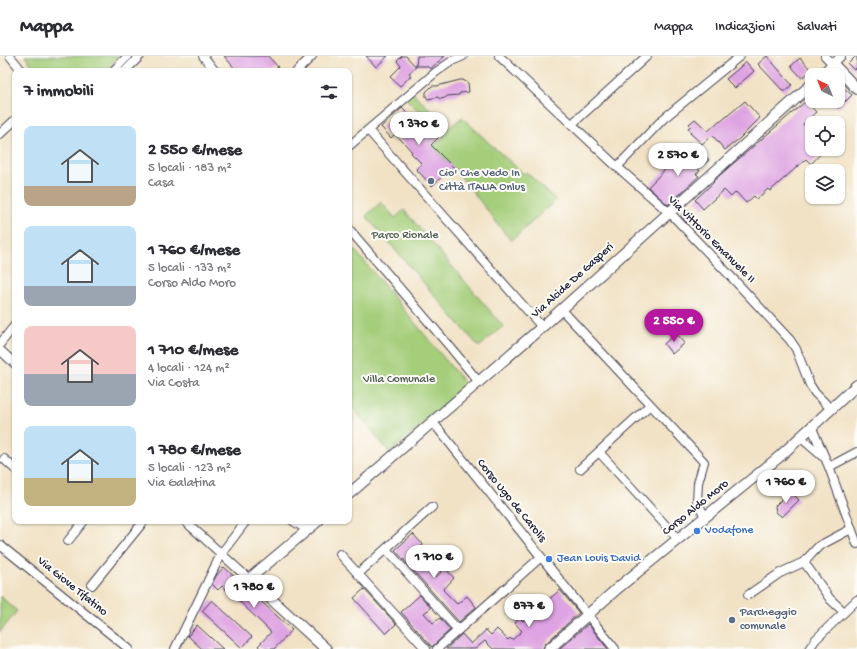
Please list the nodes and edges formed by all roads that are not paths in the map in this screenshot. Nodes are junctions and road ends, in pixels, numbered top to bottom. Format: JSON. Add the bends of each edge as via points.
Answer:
{"nodes":[{"id":1,"x":10,"y":56,"type":"edge"},
{"id":2,"x":128,"y":56,"type":"edge"},
{"id":3,"x":140,"y":56,"type":"edge"},
{"id":4,"x":203,"y":56,"type":"edge"},
{"id":5,"x":312,"y":56,"type":"edge"},
{"id":6,"x":452,"y":56,"type":"edge"},
{"id":7,"x":463,"y":56,"type":"edge"},
{"id":8,"x":499,"y":56,"type":"edge"},
{"id":9,"x":647,"y":56,"type":"edge"},
{"id":10,"x":740,"y":56,"type":"edge"},
{"id":11,"x":825,"y":56,"type":"edge"},
{"id":12,"x":841,"y":56,"type":"edge"},
{"id":13,"x":833,"y":64,"type":"junction"},
{"id":14,"x":20,"y":68,"type":"edge"},
{"id":15,"x":116,"y":68,"type":"edge"},
{"id":16,"x":128,"y":68,"type":"edge"},
{"id":17,"x":213,"y":68,"type":"edge"},
{"id":18,"x":300,"y":68,"type":"edge"},
{"id":19,"x":829,"y":68,"type":"edge"},
{"id":20,"x":436,"y":72,"type":"junction"},
{"id":21,"x":857,"y":89,"type":"edge"},
{"id":22,"x":805,"y":90,"type":"edge"},
{"id":23,"x":12,"y":123,"type":"edge"},
{"id":24,"x":572,"y":124,"type":"junction"},
{"id":25,"x":368,"y":130,"type":"junction"},
{"id":26,"x":0,"y":134,"type":"edge"},
{"id":27,"x":352,"y":143,"type":"edge"},
{"id":28,"x":618,"y":167,"type":"junction"},
{"id":29,"x":670,"y":213,"type":"junction"},
{"id":30,"x":352,"y":232,"type":"edge"},
{"id":31,"x":561,"y":309,"type":"junction"},
{"id":32,"x":542,"y":327,"type":"junction"},
{"id":33,"x":12,"y":329,"type":"edge"},
{"id":34,"x":0,"y":344,"type":"edge"},
{"id":35,"x":1,"y":353,"type":"edge"},
{"id":36,"x":12,"y":362,"type":"edge"},
{"id":37,"x":478,"y":381,"type":"junction"},
{"id":38,"x":857,"y":385,"type":"edge"},
{"id":39,"x":650,"y":405,"type":"junction"},
{"id":40,"x":831,"y":409,"type":"junction"},
{"id":41,"x":432,"y":421,"type":"junction"},
{"id":42,"x":812,"y":428,"type":"junction"},
{"id":43,"x":800,"y":437,"type":"junction"},
{"id":44,"x":599,"y":452,"type":"junction"},
{"id":45,"x":857,"y":452,"type":"edge"},
{"id":46,"x":823,"y":456,"type":"junction"},
{"id":47,"x":4,"y":459,"type":"dead end"},
{"id":48,"x":12,"y":466,"type":"edge"},
{"id":49,"x":829,"y":467,"type":"junction"},
{"id":50,"x":580,"y":469,"type":"dead end"},
{"id":51,"x":352,"y":491,"type":"edge"},
{"id":52,"x":432,"y":507,"type":"dead end"},
{"id":53,"x":705,"y":517,"type":"junction"},
{"id":54,"x":82,"y":524,"type":"edge"},
{"id":55,"x":142,"y":524,"type":"edge"},
{"id":56,"x":188,"y":524,"type":"edge"},
{"id":57,"x":244,"y":524,"type":"edge"},
{"id":58,"x":298,"y":524,"type":"edge"},
{"id":59,"x":315,"y":524,"type":"edge"},
{"id":60,"x":851,"y":529,"type":"junction"},
{"id":61,"x":308,"y":530,"type":"junction"},
{"id":62,"x":678,"y":539,"type":"junction"},
{"id":63,"x":68,"y":541,"type":"dead end"},
{"id":64,"x":857,"y":544,"type":"edge"},
{"id":65,"x":0,"y":545,"type":"edge"},
{"id":66,"x":386,"y":549,"type":"junction"},
{"id":67,"x":221,"y":554,"type":"junction"},
{"id":68,"x":340,"y":554,"type":"dead end"},
{"id":69,"x":541,"y":557,"type":"junction"},
{"id":70,"x":804,"y":562,"type":"junction"},
{"id":71,"x":358,"y":574,"type":"junction"},
{"id":72,"x":249,"y":579,"type":"junction"},
{"id":73,"x":92,"y":585,"type":"dead end"},
{"id":74,"x":748,"y":595,"type":"dead end"},
{"id":75,"x":857,"y":600,"type":"edge"},
{"id":76,"x":844,"y":612,"type":"junction"},
{"id":77,"x":587,"y":614,"type":"junction"},
{"id":78,"x":458,"y":630,"type":"junction"},
{"id":79,"x":441,"y":648,"type":"edge"},
{"id":80,"x":129,"y":649,"type":"edge"},
{"id":81,"x":175,"y":649,"type":"edge"},
{"id":82,"x":326,"y":649,"type":"edge"},
{"id":83,"x":426,"y":649,"type":"edge"},
{"id":84,"x":549,"y":649,"type":"edge"},
{"id":85,"x":615,"y":649,"type":"edge"},
{"id":86,"x":809,"y":649,"type":"edge"}],
"edges":[{"from":1,"to":14,"type":"street"},
{"from":2,"to":15,"type":"street"},
{"from":3,"to":16,"type":"street"},
{"from":4,"to":17,"type":"street"},
{"from":5,"to":18,"type":"street"},
{"from":6,"to":20,"type":"street"},
{"from":7,"to":20,"type":"street"},
{"from":8,"to":24,"type":"street","name":"Via Vittorio Emanuele II"},
{"from":9,"to":24,"type":"street"},
{"from":10,"to":28,"type":"street","via":[[663,120]]},
{"from":11,"to":13,"type":"street"},
{"from":12,"to":13,"type":"street"},
{"from":13,"to":19,"type":"main road"},
{"from":13,"to":21,"type":"main road"},
{"from":20,"to":25,"type":"street"},
{"from":22,"to":29,"type":"main road","name":"Via Alcide De Gasperi"},
{"from":23,"to":26,"type":"street"},
{"from":24,"to":28,"type":"street","name":"Via Vittorio Emanuele II"},
{"from":25,"to":27,"type":"street"},
{"from":25,"to":32,"type":"street"},
{"from":28,"to":29,"type":"street","name":"Via Vittorio Emanuele II"},
{"from":29,"to":31,"type":"main road","name":"Via Alcide De Gasperi"},
{"from":29,"to":40,"type":"street","name":"Via Vittorio Emanuele II","via":[[790,340],[796,348],[810,385]]},
{"from":30,"to":37,"type":"street"},
{"from":31,"to":32,"type":"main road","name":"Via Alcide De Gasperi"},
{"from":31,"to":39,"type":"street"},
{"from":32,"to":37,"type":"main road","name":"Via Alcide De Gasperi"},
{"from":33,"to":34,"type":"street"},
{"from":35,"to":36,"type":"street"},
{"from":37,"to":41,"type":"main road","name":"Via Alcide De Gasperi"},
{"from":38,"to":40,"type":"main road","name":"Corso Aldo Moro"},
{"from":39,"to":44,"type":"street"},
{"from":39,"to":53,"type":"street","via":[[704,462],[698,483],[697,501]]},
{"from":40,"to":42,"type":"main road","name":"Corso Aldo Moro"},
{"from":41,"to":51,"type":"main road","name":"Via Alcide De Gasperi"},
{"from":41,"to":69,"type":"street","name":"Corso Ugo de Carolis"},
{"from":42,"to":43,"type":"main road","name":"Corso Aldo Moro"},
{"from":42,"to":46,"type":"street"},
{"from":43,"to":46,"type":"street"},
{"from":43,"to":53,"type":"main road","name":"Corso Aldo Moro"},
{"from":44,"to":50,"type":"street"},
{"from":44,"to":62,"type":"street"},
{"from":45,"to":49,"type":"street"},
{"from":46,"to":49,"type":"street"},
{"from":47,"to":48,"type":"street"},
{"from":49,"to":60,"type":"street"},
{"from":52,"to":66,"type":"street"},
{"from":53,"to":62,"type":"main road","name":"Corso Aldo Moro"},
{"from":54,"to":63,"type":"street"},
{"from":55,"to":73,"type":"street"},
{"from":56,"to":67,"type":"street"},
{"from":57,"to":67,"type":"street"},
{"from":58,"to":61,"type":"street"},
{"from":59,"to":61,"type":"main road"},
{"from":60,"to":64,"type":"street"},
{"from":60,"to":70,"type":"street","via":[[819,546]]},
{"from":61,"to":72,"type":"main road"},
{"from":62,"to":77,"type":"main road","name":"Corso Aldo Moro"},
{"from":65,"to":80,"type":"street","name":"Via Giove Tifatino"},
{"from":66,"to":71,"type":"street"},
{"from":66,"to":78,"type":"street"},
{"from":67,"to":72,"type":"street"},
{"from":67,"to":81,"type":"street"},
{"from":68,"to":71,"type":"street"},
{"from":69,"to":77,"type":"street","name":"Corso Ugo de Carolis"},
{"from":69,"to":78,"type":"street"},
{"from":70,"to":74,"type":"street","via":[[780,572]]},
{"from":70,"to":76,"type":"street","via":[[830,599]]},
{"from":71,"to":83,"type":"street"},
{"from":72,"to":82,"type":"main road"},
{"from":75,"to":76,"type":"street"},
{"from":76,"to":86,"type":"street"},
{"from":77,"to":84,"type":"main road","name":"Corso Aldo Moro"},
{"from":77,"to":85,"type":"street","name":"Corso Ugo de Carolis"},
{"from":78,"to":79,"type":"street"}]}
